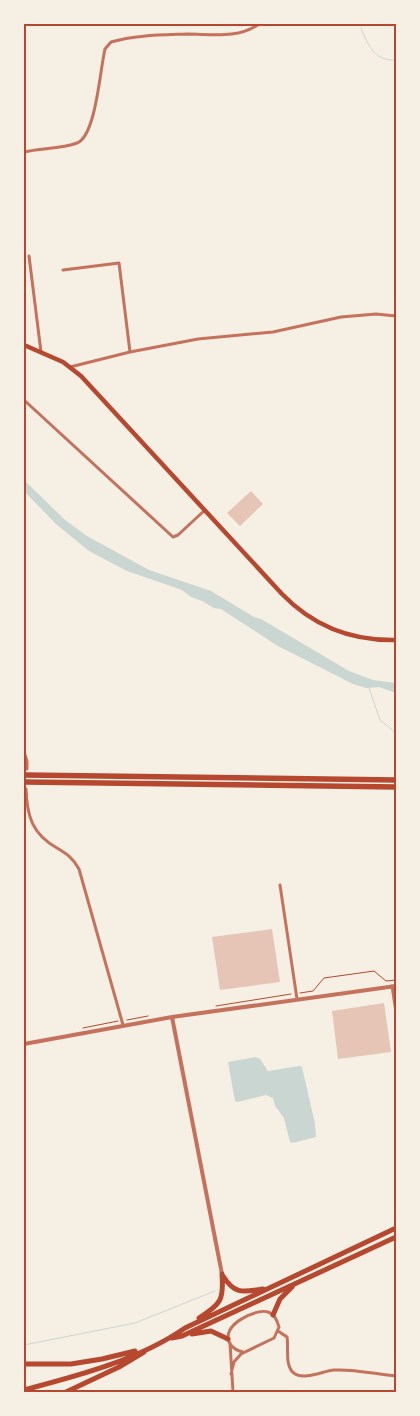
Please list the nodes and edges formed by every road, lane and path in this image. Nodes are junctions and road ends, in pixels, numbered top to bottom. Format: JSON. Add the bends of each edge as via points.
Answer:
{"nodes":[{"id":1,"x":259,"y":24,"type":"edge"},
{"id":2,"x":24,"y":152,"type":"edge"},
{"id":3,"x":29,"y":256,"type":"dead end"},
{"id":4,"x":63,"y":270,"type":"dead end"},
{"id":5,"x":395,"y":317,"type":"edge"},
{"id":6,"x":24,"y":345,"type":"edge"},
{"id":7,"x":41,"y":352,"type":"junction"},
{"id":8,"x":130,"y":352,"type":"junction"},
{"id":9,"x":70,"y":367,"type":"junction"},
{"id":10,"x":24,"y":400,"type":"edge"},
{"id":11,"x":205,"y":510,"type":"junction"},
{"id":12,"x":396,"y":638,"type":"edge"},
{"id":13,"x":24,"y":752,"type":"edge"},
{"id":14,"x":25,"y":772,"type":"edge"},
{"id":15,"x":396,"y":780,"type":"edge"},
{"id":16,"x":24,"y":782,"type":"edge"},
{"id":17,"x":396,"y":788,"type":"edge"},
{"id":18,"x":26,"y":789,"type":"dead end"},
{"id":19,"x":280,"y":885,"type":"dead end"},
{"id":20,"x":396,"y":980,"type":"edge"},
{"id":21,"x":394,"y":986,"type":"edge"},
{"id":22,"x":296,"y":993,"type":"junction"},
{"id":23,"x":297,"y":1000,"type":"junction"},
{"id":24,"x":214,"y":1006,"type":"dead end"},
{"id":25,"x":396,"y":1012,"type":"edge"},
{"id":26,"x":149,"y":1016,"type":"dead end"},
{"id":27,"x":172,"y":1017,"type":"junction"},
{"id":28,"x":122,"y":1023,"type":"junction"},
{"id":29,"x":24,"y":1044,"type":"edge"},
{"id":30,"x":396,"y":1228,"type":"edge"},
{"id":31,"x":396,"y":1237,"type":"edge"},
{"id":32,"x":222,"y":1274,"type":"junction"},
{"id":33,"x":299,"y":1282,"type":"junction"},
{"id":34,"x":268,"y":1288,"type":"junction"},
{"id":35,"x":273,"y":1315,"type":"junction"},
{"id":36,"x":185,"y":1328,"type":"junction"},
{"id":37,"x":278,"y":1331,"type":"junction"},
{"id":38,"x":182,"y":1336,"type":"junction"},
{"id":39,"x":169,"y":1339,"type":"junction"},
{"id":40,"x":229,"y":1341,"type":"junction"},
{"id":41,"x":155,"y":1345,"type":"junction"},
{"id":42,"x":243,"y":1352,"type":"junction"},
{"id":43,"x":24,"y":1364,"type":"edge"},
{"id":44,"x":231,"y":1374,"type":"junction"},
{"id":45,"x":396,"y":1376,"type":"edge"},
{"id":46,"x":24,"y":1390,"type":"edge"},
{"id":47,"x":233,"y":1391,"type":"edge"},
{"id":48,"x":66,"y":1392,"type":"edge"}],
"edges":[{"from":1,"to":2,"type":"street","via":[[235,34],[172,34],[111,42],[105,49],[93,115],[85,137],[76,144]]},
{"from":3,"to":7,"type":"street"},
{"from":4,"to":8,"type":"street","via":[[119,262]]},
{"from":5,"to":8,"type":"street","via":[[376,314],[341,317],[273,332],[198,339]]},
{"from":6,"to":7,"type":"main road"},
{"from":7,"to":9,"type":"main road"},
{"from":8,"to":9,"type":"street"},
{"from":9,"to":11,"type":"main road","via":[[99,394]]},
{"from":10,"to":11,"type":"street","via":[[174,536]]},
{"from":11,"to":12,"type":"main road","via":[[282,594],[304,613],[337,630],[365,639]]},
{"from":13,"to":14,"type":"street","via":[[27,761]]},
{"from":14,"to":15,"type":"highway"},
{"from":16,"to":17,"type":"highway"},
{"from":18,"to":28,"type":"street","via":[[32,824],[46,841],[73,858],[79,869]]},
{"from":19,"to":22,"type":"street"},
{"from":20,"to":22,"type":"path","via":[[386,981],[374,971],[324,978],[314,991]]},
{"from":21,"to":23,"type":"street"},
{"from":21,"to":25,"type":"street"},
{"from":22,"to":23,"type":"street"},
{"from":22,"to":24,"type":"path"},
{"from":23,"to":27,"type":"street"},
{"from":26,"to":28,"type":"path"},
{"from":27,"to":28,"type":"street"},
{"from":27,"to":32,"type":"street"},
{"from":28,"to":29,"type":"street"},
{"from":30,"to":34,"type":"highway"},
{"from":31,"to":33,"type":"highway"},
{"from":32,"to":34,"type":"highway","via":[[237,1291]]},
{"from":32,"to":36,"type":"highway","via":[[223,1295],[219,1303]]},
{"from":33,"to":35,"type":"highway","via":[[280,1299]]},
{"from":33,"to":38,"type":"highway"},
{"from":34,"to":36,"type":"highway"},
{"from":35,"to":37,"type":"street"},
{"from":35,"to":40,"type":"street","via":[[261,1311],[240,1320],[230,1329]]},
{"from":36,"to":39,"type":"highway"},
{"from":37,"to":42,"type":"street","via":[[274,1338]]},
{"from":37,"to":45,"type":"street","via":[[287,1337],[287,1354],[292,1370],[301,1376],[340,1370]]},
{"from":38,"to":39,"type":"highway"},
{"from":38,"to":40,"type":"highway","via":[[211,1331]]},
{"from":39,"to":41,"type":"highway"},
{"from":40,"to":42,"type":"street","via":[[235,1350]]},
{"from":40,"to":44,"type":"street"},
{"from":41,"to":43,"type":"highway","via":[[71,1364]]},
{"from":41,"to":46,"type":"highway","via":[[109,1365]]},
{"from":41,"to":48,"type":"highway","via":[[119,1367]]},
{"from":42,"to":44,"type":"street","via":[[234,1362]]},
{"from":44,"to":47,"type":"street"}]}
